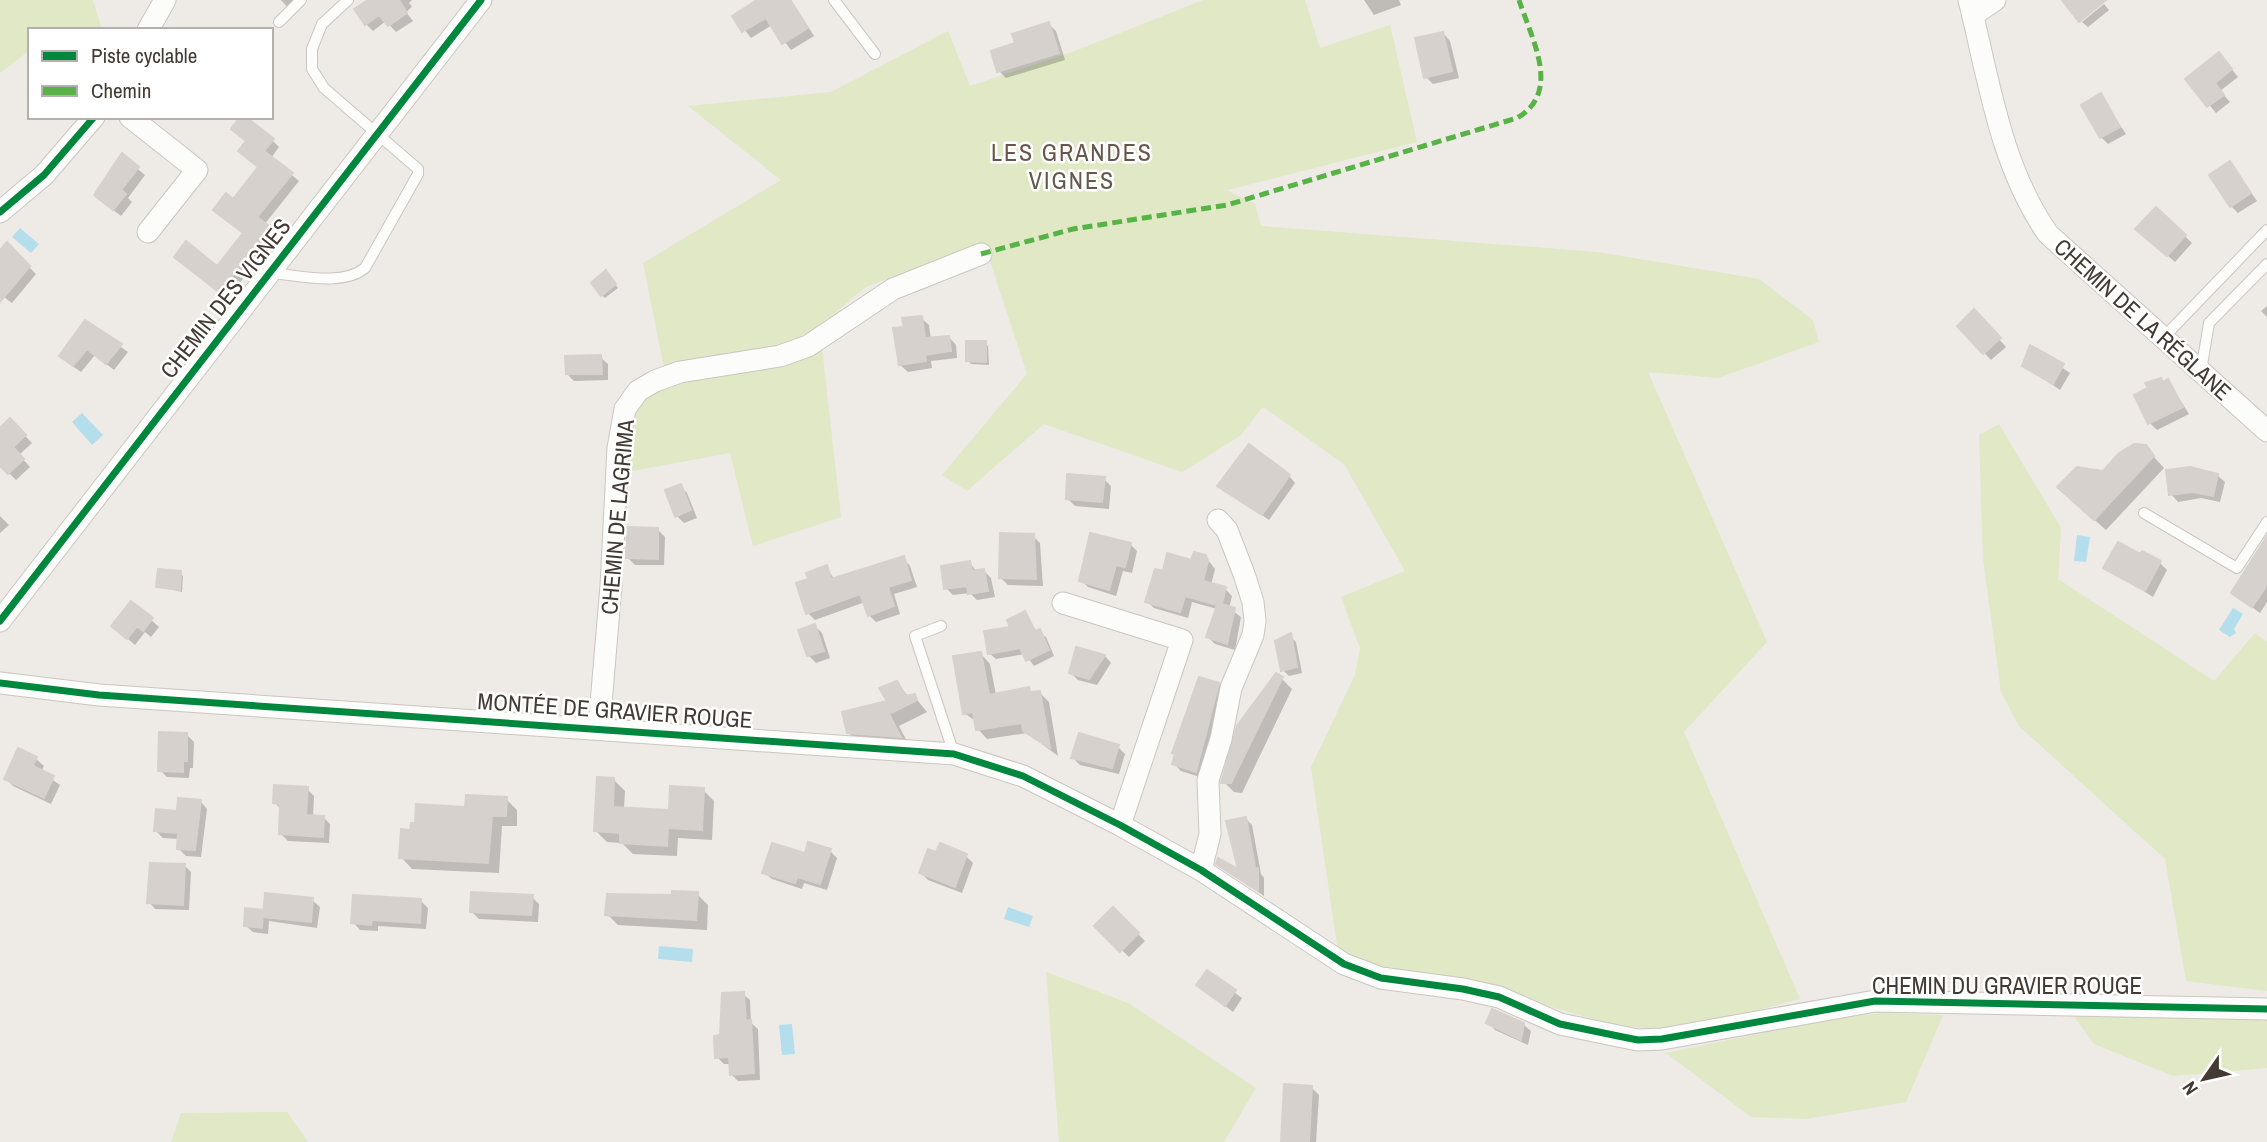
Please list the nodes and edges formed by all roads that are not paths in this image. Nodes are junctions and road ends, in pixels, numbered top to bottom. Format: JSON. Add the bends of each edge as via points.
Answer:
{"nodes":[{"id":1,"x":166,"y":0,"type":"edge"},
{"id":2,"x":301,"y":0,"type":"edge"},
{"id":3,"x":348,"y":0,"type":"edge"},
{"id":4,"x":481,"y":0,"type":"edge"},
{"id":5,"x":834,"y":0,"type":"edge"},
{"id":6,"x":1995,"y":0,"type":"edge"},
{"id":7,"x":1971,"y":8,"type":"edge"},
{"id":8,"x":279,"y":22,"type":"dead end"},
{"id":9,"x":149,"y":28,"type":"edge"},
{"id":10,"x":875,"y":54,"type":"dead end"},
{"id":11,"x":92,"y":119,"type":"edge"},
{"id":12,"x":133,"y":119,"type":"edge"},
{"id":13,"x":377,"y":132,"type":"junction"},
{"id":14,"x":0,"y":212,"type":"edge"},
{"id":15,"x":2267,"y":230,"type":"edge"},
{"id":16,"x":148,"y":232,"type":"dead end"},
{"id":17,"x":981,"y":254,"type":"dead end"},
{"id":18,"x":2267,"y":264,"type":"edge"},
{"id":19,"x":269,"y":273,"type":"junction"},
{"id":20,"x":2164,"y":337,"type":"junction"},
{"id":21,"x":2202,"y":371,"type":"junction"},
{"id":22,"x":2267,"y":431,"type":"edge"},
{"id":23,"x":2144,"y":513,"type":"dead end"},
{"id":24,"x":1218,"y":520,"type":"dead end"},
{"id":25,"x":2267,"y":522,"type":"edge"},
{"id":26,"x":1063,"y":603,"type":"dead end"},
{"id":27,"x":0,"y":621,"type":"edge"},
{"id":28,"x":942,"y":626,"type":"dead end"},
{"id":29,"x":0,"y":683,"type":"edge"},
{"id":30,"x":599,"y":727,"type":"junction"},
{"id":31,"x":954,"y":754,"type":"junction"},
{"id":32,"x":1120,"y":825,"type":"junction"},
{"id":33,"x":1201,"y":870,"type":"junction"},
{"id":34,"x":2267,"y":1009,"type":"edge"}],
"edges":[{"from":1,"to":9,"type":"street"},
{"from":2,"to":8,"type":"lane"},
{"from":3,"to":13,"type":"lane","via":[[322,24],[312,49],[312,69],[324,88]]},
{"from":4,"to":13,"type":"street","name":"CHEMIN DES VIGNES"},
{"from":5,"to":10,"type":"lane"},
{"from":6,"to":7,"type":"street"},
{"from":7,"to":20,"type":"street","name":"CHEMIN DE LA RÉGLANE","via":[[2009,156],[2030,208],[2066,253]]},
{"from":11,"to":14,"type":"street","via":[[44,175]]},
{"from":12,"to":16,"type":"street","via":[[197,170]]},
{"from":13,"to":19,"type":"street","name":"CHEMIN DES VIGNES"},
{"from":13,"to":19,"type":"lane","via":[[418,169],[365,268],[340,278]]},
{"from":15,"to":20,"type":"lane"},
{"from":17,"to":30,"type":"street","name":"CHEMIN DE LAGRIMA","via":[[893,289],[808,345],[780,356],[680,372],[638,391],[625,409],[618,448]]},
{"from":18,"to":21,"type":"lane","via":[[2209,323]]},
{"from":19,"to":27,"type":"street","name":"CHEMIN DES VIGNES"},
{"from":20,"to":21,"type":"street","name":"CHEMIN DE LA RÉGLANE"},
{"from":21,"to":22,"type":"street","name":"CHEMIN DE LA RÉGLANE"},
{"from":23,"to":25,"type":"lane","via":[[2237,568]]},
{"from":24,"to":33,"type":"street","via":[[1227,530],[1244,574],[1255,621],[1234,677],[1208,780],[1210,834]]},
{"from":26,"to":32,"type":"street","via":[[1182,640]]},
{"from":28,"to":31,"type":"lane","via":[[915,636]]},
{"from":29,"to":30,"type":"street","name":"MONTÉE DE GRAVIER ROUGE","via":[[99,695]]},
{"from":30,"to":31,"type":"street","name":"MONTÉE DE GRAVIER ROUGE"},
{"from":31,"to":32,"type":"street","name":"MONTÉE DE GRAVIER ROUGE","via":[[1023,776]]},
{"from":32,"to":33,"type":"street","name":"MONTÉE DE GRAVIER ROUGE"},
{"from":33,"to":34,"type":"street","name":"CHEMIN DU GRAVIER ROUGE","via":[[1362,972],[1499,997],[1560,1024],[1638,1040],[1728,1029],[1875,1001]]}]}
